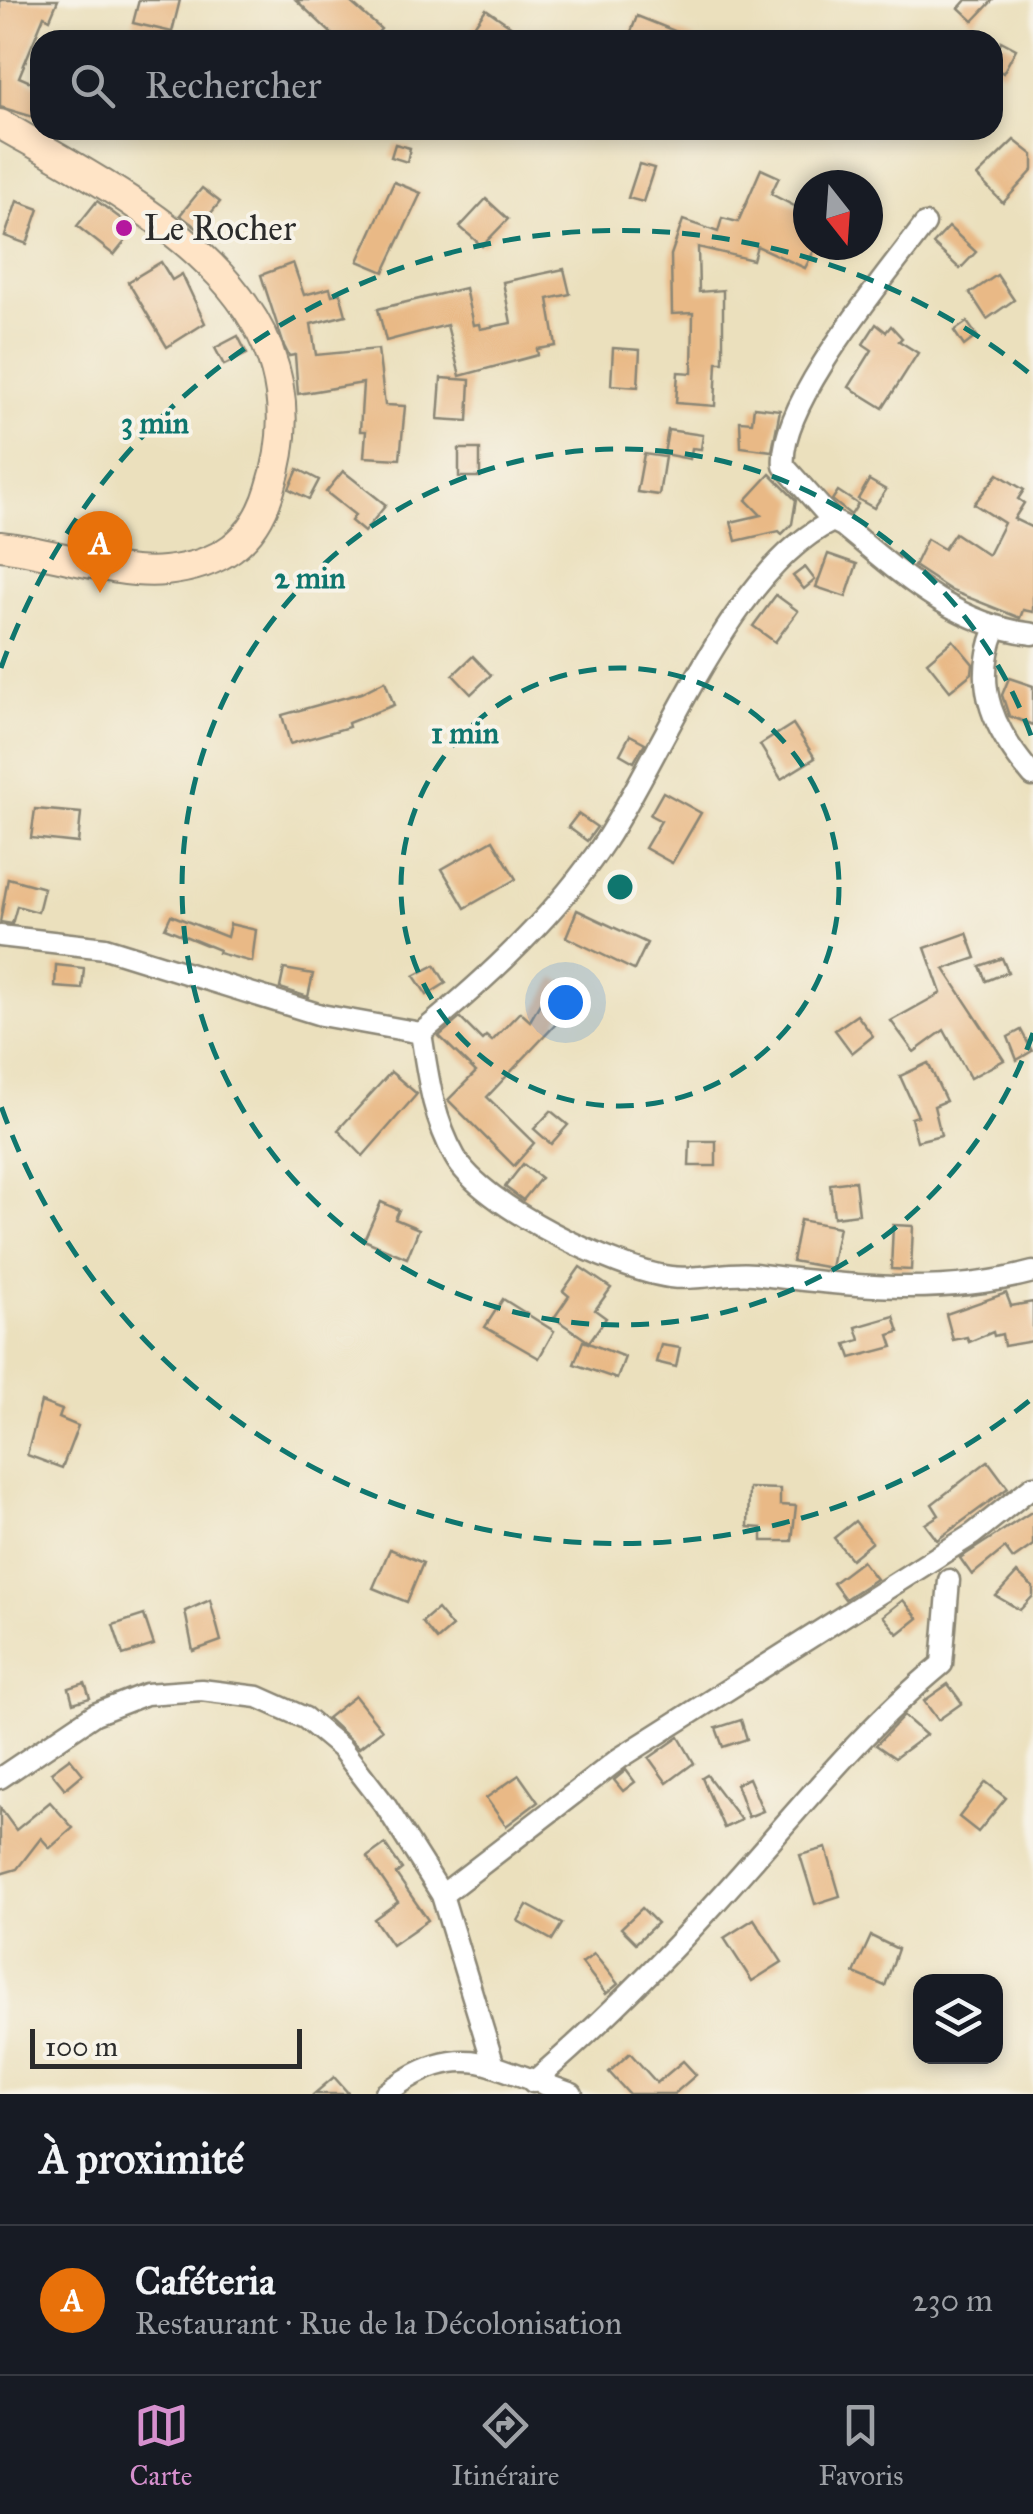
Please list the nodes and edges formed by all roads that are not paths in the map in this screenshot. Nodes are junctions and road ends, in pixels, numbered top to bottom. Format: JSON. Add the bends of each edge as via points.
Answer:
{"nodes":[{"id":1,"x":0,"y":124,"type":"edge"},
{"id":2,"x":924,"y":224,"type":"dead end"},
{"id":3,"x":834,"y":521,"type":"junction"},
{"id":4,"x":0,"y":546,"type":"edge"},
{"id":5,"x":996,"y":630,"type":"junction"},
{"id":6,"x":1033,"y":634,"type":"edge"},
{"id":7,"x":1033,"y":776,"type":"edge"},
{"id":8,"x":0,"y":936,"type":"edge"},
{"id":9,"x":421,"y":1033,"type":"junction"},
{"id":10,"x":1033,"y":1272,"type":"edge"},
{"id":11,"x":1033,"y":1486,"type":"edge"},
{"id":12,"x":949,"y":1580,"type":"dead end"},
{"id":13,"x":0,"y":1778,"type":"edge"},
{"id":14,"x":442,"y":1895,"type":"junction"},
{"id":15,"x":494,"y":2066,"type":"junction"},
{"id":16,"x":532,"y":2082,"type":"junction"},
{"id":17,"x":385,"y":2094,"type":"edge"},
{"id":18,"x":572,"y":2094,"type":"edge"}],
"edges":[{"from":1,"to":4,"type":"street","via":[[129,197],[211,266],[266,339],[280,434],[259,522],[235,550],[219,557],[150,571]]},
{"from":2,"to":3,"type":"street","via":[[815,377],[786,435],[784,466]]},
{"from":3,"to":5,"type":"street","via":[[950,609]]},
{"from":3,"to":9,"type":"street","via":[[787,554],[753,592],[574,884]]},
{"from":5,"to":6,"type":"street"},
{"from":5,"to":7,"type":"street","via":[[986,652],[988,710]]},
{"from":8,"to":9,"type":"street","via":[[104,948],[320,1015]]},
{"from":9,"to":10,"type":"street","via":[[434,1114],[457,1162],[488,1194],[633,1271],[930,1290]]},
{"from":11,"to":14,"type":"street","via":[[973,1534],[620,1758]]},
{"from":12,"to":16,"type":"street","via":[[942,1664],[882,1714],[600,2024]]},
{"from":13,"to":14,"type":"street","via":[[95,1714],[146,1694],[201,1690],[258,1697],[306,1718],[341,1748]]},
{"from":14,"to":15,"type":"street"},
{"from":15,"to":16,"type":"street"},
{"from":15,"to":17,"type":"street","via":[[470,2058],[434,2065]]},
{"from":16,"to":18,"type":"street"}]}
